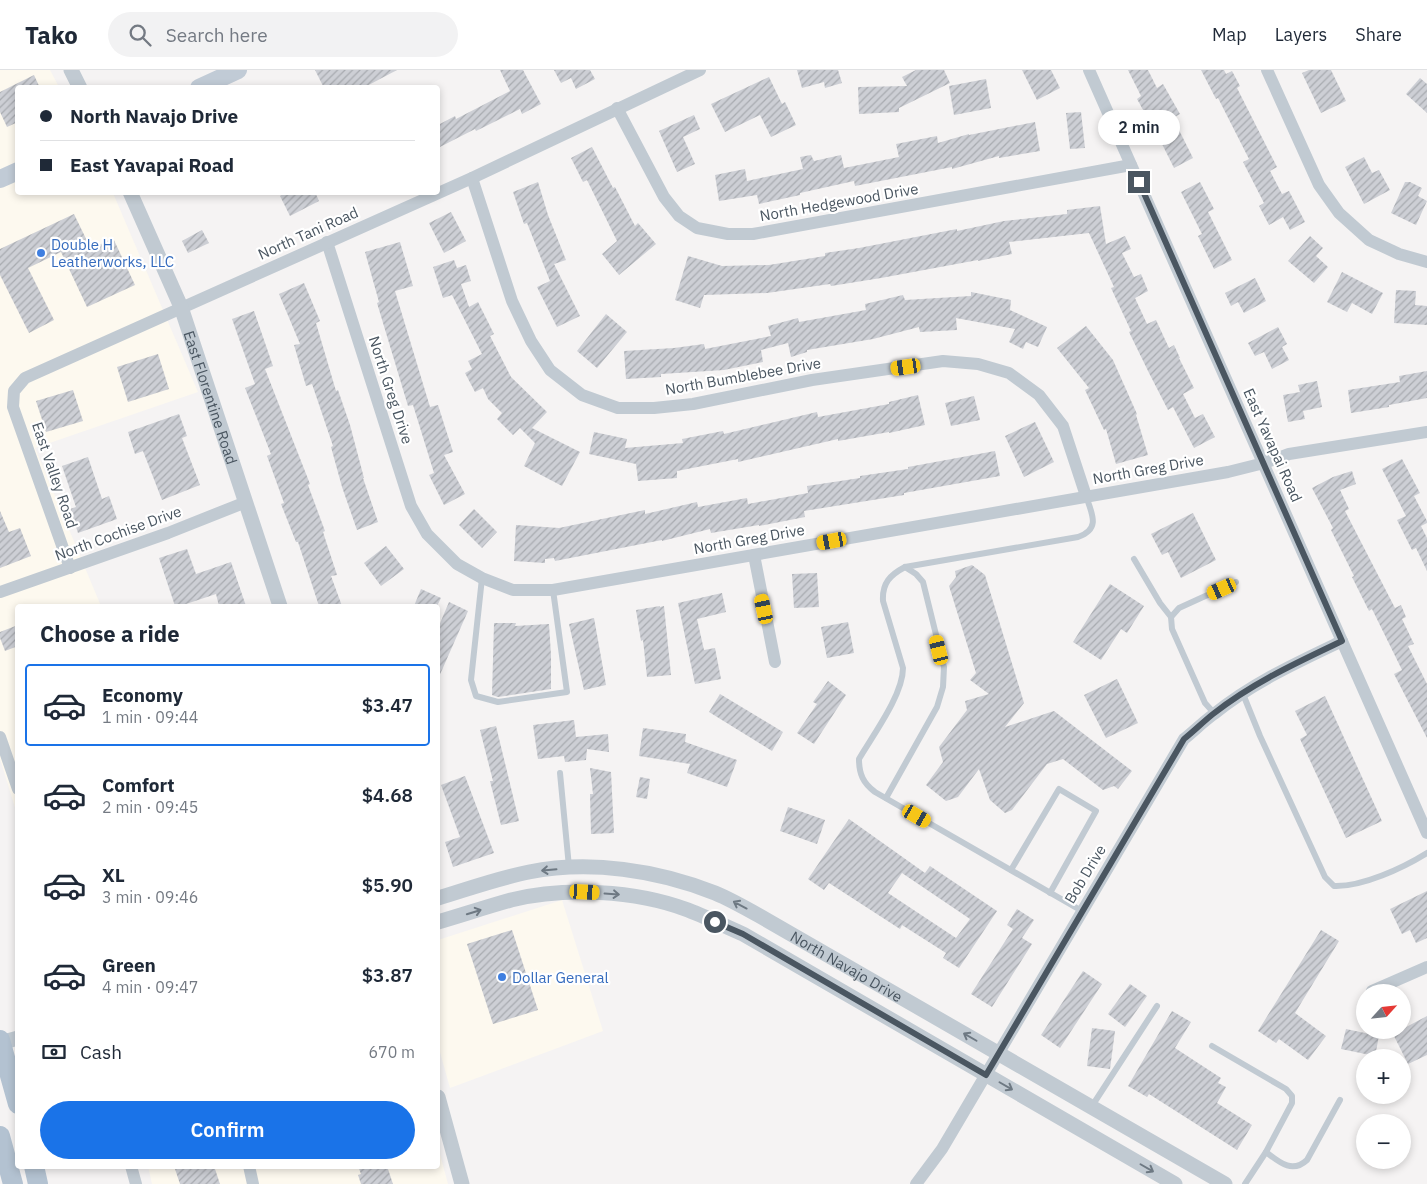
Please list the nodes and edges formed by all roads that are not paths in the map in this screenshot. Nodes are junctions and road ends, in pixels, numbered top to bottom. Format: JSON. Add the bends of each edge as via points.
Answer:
{"nodes":[{"id":1,"x":70,"y":70,"type":"edge"},
{"id":2,"x":238,"y":70,"type":"edge"},
{"id":3,"x":700,"y":70,"type":"edge"},
{"id":4,"x":1089,"y":70,"type":"edge"},
{"id":5,"x":1267,"y":70,"type":"edge"},
{"id":6,"x":78,"y":85,"type":"edge"},
{"id":7,"x":206,"y":85,"type":"edge"},
{"id":8,"x":617,"y":108,"type":"junction"},
{"id":9,"x":1131,"y":165,"type":"junction"},
{"id":10,"x":15,"y":172,"type":"edge"},
{"id":11,"x":472,"y":178,"type":"junction"},
{"id":12,"x":0,"y":179,"type":"edge"},
{"id":13,"x":440,"y":192,"type":"edge"},
{"id":14,"x":131,"y":195,"type":"edge"},
{"id":15,"x":433,"y":195,"type":"edge"},
{"id":16,"x":327,"y":242,"type":"junction"},
{"id":17,"x":1427,"y":262,"type":"edge"},
{"id":18,"x":181,"y":307,"type":"junction"},
{"id":19,"x":14,"y":391,"type":"joint"},
{"id":20,"x":1427,"y":432,"type":"edge"},
{"id":21,"x":1264,"y":463,"type":"junction"},
{"id":22,"x":1086,"y":496,"type":"junction"},
{"id":23,"x":246,"y":502,"type":"junction"},
{"id":24,"x":754,"y":555,"type":"junction"},
{"id":25,"x":1134,"y":559,"type":"dead end"},
{"id":26,"x":905,"y":567,"type":"junction"},
{"id":27,"x":70,"y":568,"type":"junction"},
{"id":28,"x":482,"y":578,"type":"junction"},
{"id":29,"x":1236,"y":582,"type":"dead end"},
{"id":30,"x":553,"y":590,"type":"junction"},
{"id":31,"x":0,"y":592,"type":"edge"},
{"id":32,"x":279,"y":604,"type":"edge"},
{"id":33,"x":1171,"y":617,"type":"junction"},
{"id":34,"x":1342,"y":641,"type":"junction"},
{"id":35,"x":775,"y":662,"type":"dead end"},
{"id":36,"x":1243,"y":694,"type":"junction"},
{"id":37,"x":1214,"y":713,"type":"junction"},
{"id":38,"x":0,"y":737,"type":"edge"},
{"id":39,"x":560,"y":774,"type":"dead end"},
{"id":40,"x":15,"y":780,"type":"edge"},
{"id":41,"x":886,"y":798,"type":"junction"},
{"id":42,"x":1427,"y":832,"type":"edge"},
{"id":43,"x":1427,"y":853,"type":"edge"},
{"id":44,"x":569,"y":868,"type":"junction"},
{"id":45,"x":1011,"y":870,"type":"junction"},
{"id":46,"x":1050,"y":893,"type":"junction"},
{"id":47,"x":440,"y":897,"type":"edge"},
{"id":48,"x":1082,"y":911,"type":"junction"},
{"id":49,"x":440,"y":921,"type":"edge"},
{"id":50,"x":782,"y":929,"type":"junction"},
{"id":51,"x":770,"y":950,"type":"junction"},
{"id":52,"x":1427,"y":967,"type":"edge"},
{"id":53,"x":1388,"y":984,"type":"edge"},
{"id":54,"x":1157,"y":1006,"type":"dead end"},
{"id":55,"x":5,"y":1041,"type":"edge"},
{"id":56,"x":1212,"y":1046,"type":"dead end"},
{"id":57,"x":998,"y":1053,"type":"junction"},
{"id":58,"x":986,"y":1075,"type":"junction"},
{"id":59,"x":15,"y":1089,"type":"edge"},
{"id":60,"x":1340,"y":1100,"type":"dead end"},
{"id":61,"x":440,"y":1104,"type":"edge"},
{"id":62,"x":1092,"y":1107,"type":"junction"},
{"id":63,"x":0,"y":1136,"type":"edge"},
{"id":64,"x":1266,"y":1152,"type":"junction"},
{"id":65,"x":35,"y":1169,"type":"edge"},
{"id":66,"x":132,"y":1169,"type":"edge"},
{"id":67,"x":250,"y":1169,"type":"edge"},
{"id":68,"x":13,"y":1184,"type":"edge"},
{"id":69,"x":38,"y":1184,"type":"edge"},
{"id":70,"x":136,"y":1184,"type":"edge"},
{"id":71,"x":253,"y":1184,"type":"edge"},
{"id":72,"x":462,"y":1184,"type":"edge"},
{"id":73,"x":916,"y":1184,"type":"edge"},
{"id":74,"x":1175,"y":1184,"type":"edge"},
{"id":75,"x":1225,"y":1184,"type":"edge"},
{"id":76,"x":1245,"y":1184,"type":"edge"}],
"edges":[{"from":1,"to":6,"type":"street"},
{"from":2,"to":7,"type":"main road"},
{"from":3,"to":8,"type":"street","name":"North Tani Road"},
{"from":4,"to":9,"type":"street","name":"East Yavapai Road"},
{"from":5,"to":17,"type":"street","via":[[1319,185],[1339,213],[1369,240]]},
{"from":8,"to":9,"type":"street","name":"North Hedgewood Drive","via":[[664,197],[678,216],[697,228],[728,234],[753,234]]},
{"from":8,"to":11,"type":"street","name":"North Tani Road"},
{"from":9,"to":21,"type":"street","name":"East Yavapai Road"},
{"from":10,"to":12,"type":"main road"},
{"from":11,"to":13,"type":"street","name":"North Tani Road"},
{"from":11,"to":22,"type":"street","name":"North Bumblebee Drive","via":[[512,301],[531,341],[550,370],[582,395],[618,408],[654,408],[934,362],[978,364],[1009,373],[1040,395],[1063,426]]},
{"from":14,"to":18,"type":"street","name":"East Florentine Road"},
{"from":15,"to":16,"type":"street","name":"North Tani Road"},
{"from":16,"to":18,"type":"street","name":"North Tani Road"},
{"from":16,"to":28,"type":"street","name":"North Greg Drive","via":[[411,506],[427,534],[457,564]]},
{"from":18,"to":19,"type":"street","name":"North Tani Road","via":[[25,378]]},
{"from":18,"to":23,"type":"street","name":"East Florentine Road"},
{"from":19,"to":27,"type":"street","name":"East Valley Road","via":[[13,407]]},
{"from":20,"to":21,"type":"street","name":"North Greg Drive","via":[[1289,454]]},
{"from":21,"to":22,"type":"street","name":"North Greg Drive"},
{"from":21,"to":34,"type":"street","name":"East Yavapai Road"},
{"from":22,"to":24,"type":"street","name":"North Greg Drive"},
{"from":22,"to":26,"type":"lane","via":[[1093,520],[1086,534]]},
{"from":23,"to":27,"type":"street","name":"North Cochise Drive"},
{"from":23,"to":32,"type":"street","name":"East Florentine Road"},
{"from":24,"to":30,"type":"street","name":"North Greg Drive"},
{"from":24,"to":35,"type":"street"},
{"from":25,"to":33,"type":"lane"},
{"from":26,"to":41,"type":"lane","via":[[923,582],[944,667],[943,687],[937,707]]},
{"from":26,"to":41,"type":"lane","via":[[890,576],[882,590],[902,678],[895,697],[859,759],[859,769],[866,785]]},
{"from":27,"to":31,"type":"street","name":"North Cochise Drive"},
{"from":28,"to":30,"type":"street","name":"North Greg Drive","via":[[513,590]]},
{"from":28,"to":30,"type":"lane","via":[[471,680],[476,696],[498,702],[567,692]]},
{"from":29,"to":33,"type":"lane","via":[[1180,608]]},
{"from":33,"to":37,"type":"lane","via":[[1172,629],[1205,702]]},
{"from":34,"to":36,"type":"street","name":"Bob Drive","via":[[1285,668]]},
{"from":34,"to":42,"type":"street","name":"East Yavapai Road"},
{"from":36,"to":37,"type":"street","name":"Bob Drive"},
{"from":36,"to":43,"type":"lane","via":[[1325,877],[1334,886],[1347,887],[1394,871]]},
{"from":37,"to":48,"type":"street","name":"Bob Drive","via":[[1184,739]]},
{"from":38,"to":40,"type":"street"},
{"from":39,"to":44,"type":"lane"},
{"from":41,"to":45,"type":"lane"},
{"from":44,"to":47,"type":"street","name":"North Navajo Drive","one_way":true,"via":[[530,871]]},
{"from":50,"to":44,"type":"street","name":"North Navajo Drive","one_way":true,"via":[[716,893],[687,883],[647,872]]},
{"from":45,"to":46,"type":"lane"},
{"from":45,"to":46,"type":"lane","via":[[1059,789],[1096,811]]},
{"from":46,"to":48,"type":"lane"},
{"from":48,"to":57,"type":"street","name":"Bob Drive"},
{"from":49,"to":51,"type":"street","name":"North Navajo Drive","one_way":true,"via":[[511,900],[545,894],[585,892],[636,896],[687,909]]},
{"from":50,"to":51,"type":"street"},
{"from":57,"to":50,"type":"street","name":"North Navajo Drive","one_way":true},
{"from":51,"to":58,"type":"street","name":"North Navajo Drive"},
{"from":52,"to":53,"type":"street"},
{"from":54,"to":62,"type":"lane"},
{"from":55,"to":59,"type":"main road"},
{"from":56,"to":64,"type":"lane","via":[[1286,1089],[1292,1096],[1292,1103]]},
{"from":57,"to":58,"type":"street","name":"Bob Drive"},
{"from":57,"to":62,"type":"street","name":"North Navajo Drive"},
{"from":58,"to":73,"type":"street","name":"Bob Drive","via":[[942,1149]]},
{"from":58,"to":74,"type":"street","name":"North Navajo Drive","one_way":true},
{"from":60,"to":64,"type":"lane","via":[[1301,1166],[1279,1162]]},
{"from":61,"to":72,"type":"street"},
{"from":62,"to":75,"type":"street","name":"North Navajo Drive"},
{"from":63,"to":68,"type":"main road"},
{"from":64,"to":76,"type":"lane"},
{"from":65,"to":69,"type":"main road"},
{"from":66,"to":70,"type":"street"},
{"from":67,"to":71,"type":"street"}]}
